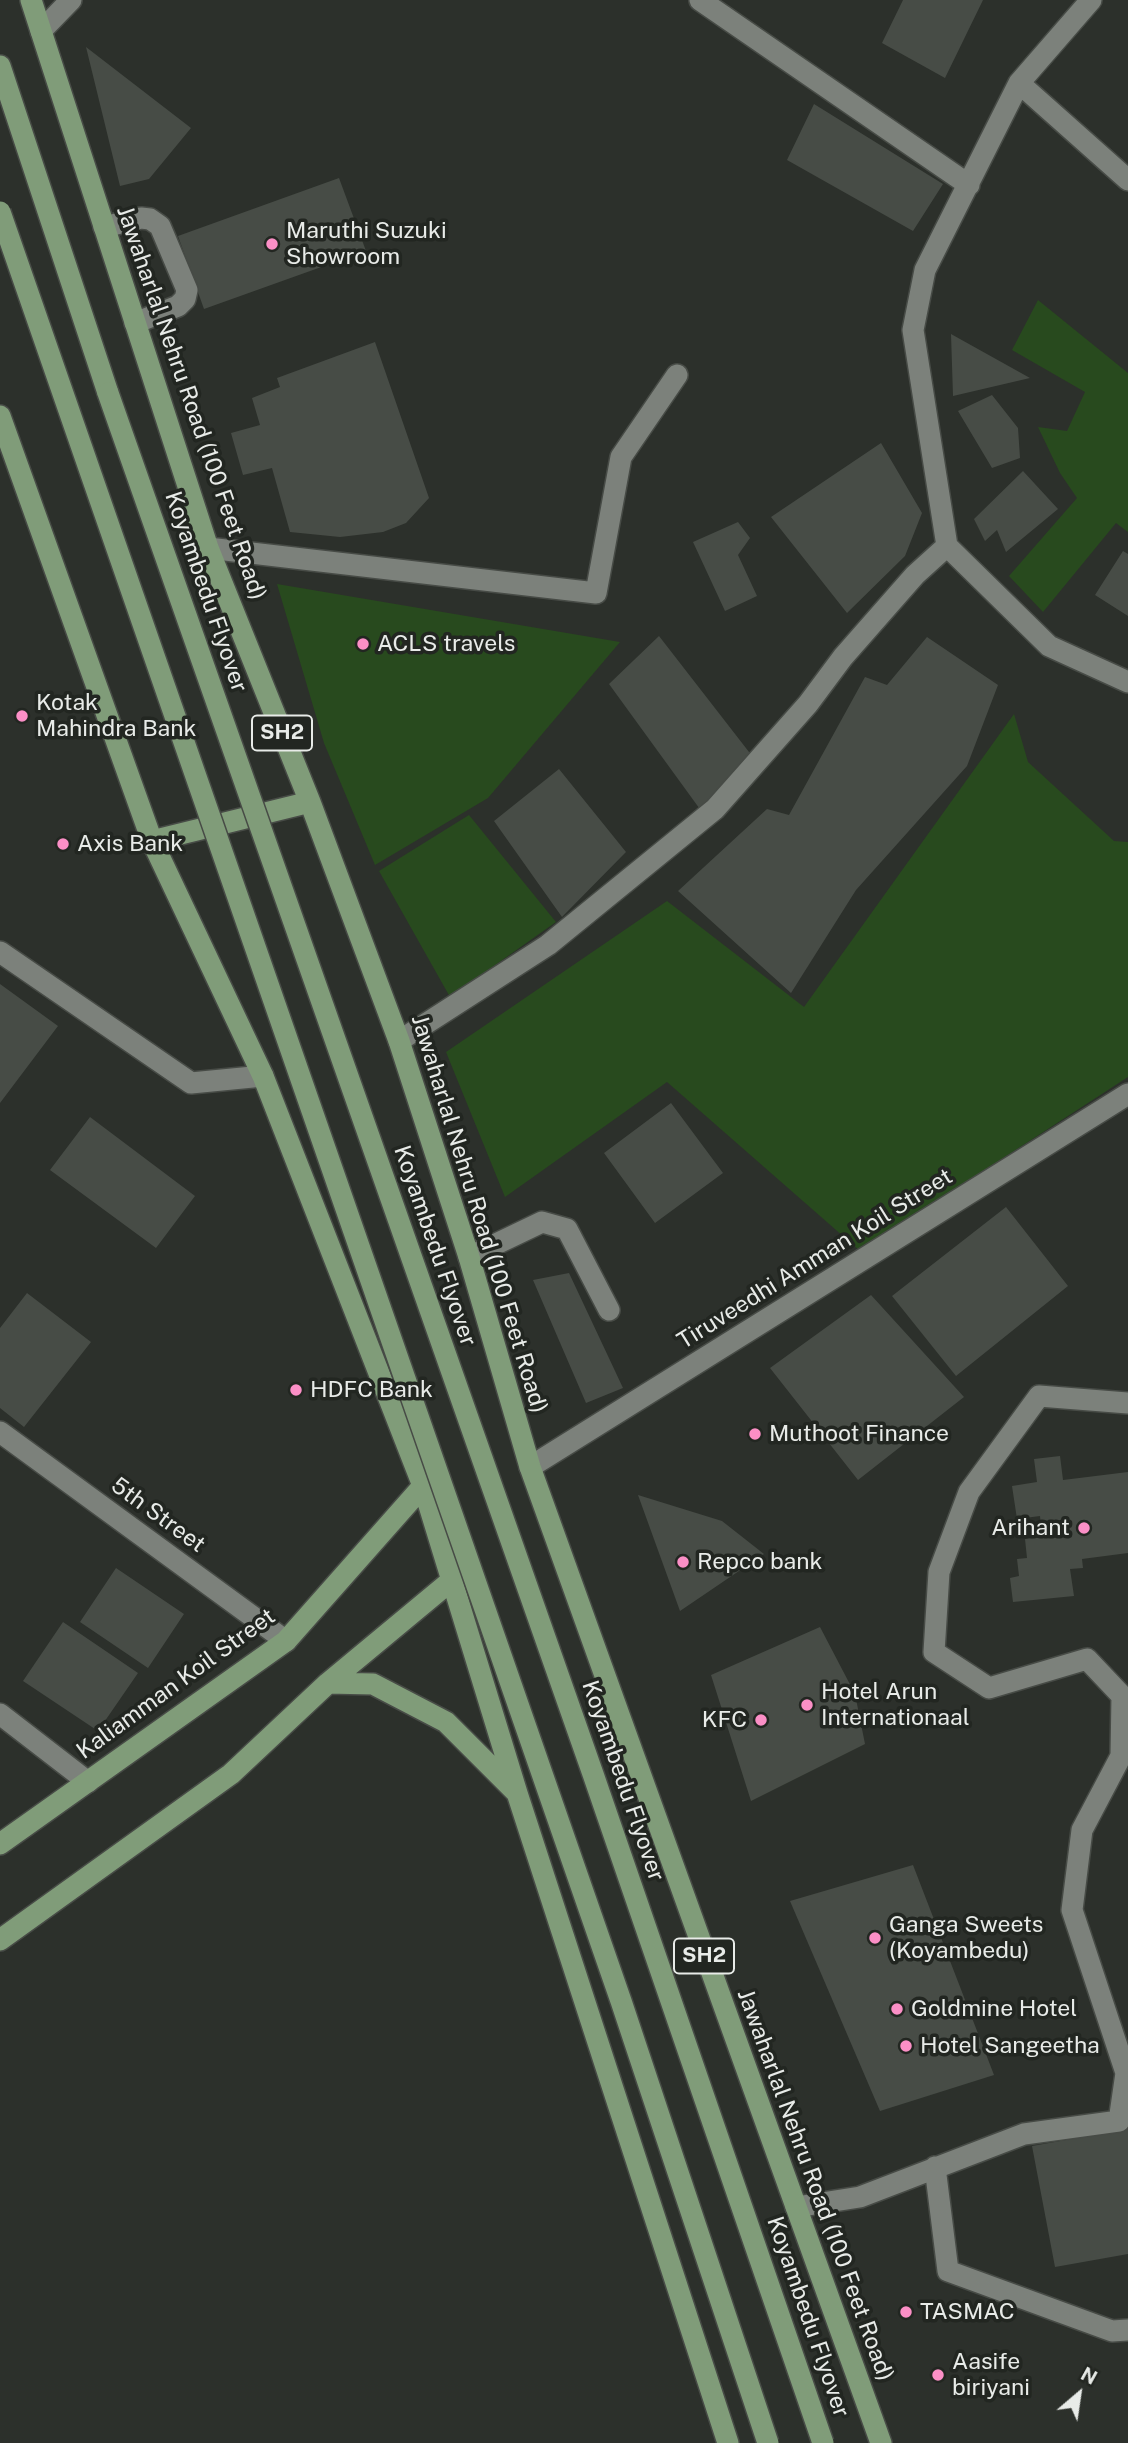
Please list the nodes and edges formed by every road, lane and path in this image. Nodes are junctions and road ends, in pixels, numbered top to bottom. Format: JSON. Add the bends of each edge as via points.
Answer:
{"nodes":[{"id":1,"x":31,"y":0,"type":"edge"},
{"id":2,"x":71,"y":0,"type":"edge"},
{"id":3,"x":700,"y":0,"type":"edge"},
{"id":4,"x":1091,"y":0,"type":"edge"},
{"id":5,"x":41,"y":32,"type":"junction"},
{"id":6,"x":0,"y":66,"type":"edge"},
{"id":7,"x":1019,"y":83,"type":"junction"},
{"id":8,"x":1128,"y":180,"type":"edge"},
{"id":9,"x":969,"y":185,"type":"junction"},
{"id":10,"x":0,"y":212,"type":"edge"},
{"id":11,"x":104,"y":227,"type":"junction"},
{"id":12,"x":135,"y":323,"type":"junction"},
{"id":13,"x":677,"y":375,"type":"dead end"},
{"id":14,"x":0,"y":416,"type":"edge"},
{"id":15,"x":947,"y":546,"type":"junction"},
{"id":16,"x":208,"y":548,"type":"junction"},
{"id":17,"x":1128,"y":682,"type":"edge"},
{"id":18,"x":310,"y":802,"type":"junction"},
{"id":19,"x":152,"y":841,"type":"junction"},
{"id":20,"x":0,"y":952,"type":"edge"},
{"id":21,"x":399,"y":1041,"type":"junction"},
{"id":22,"x":263,"y":1076,"type":"junction"},
{"id":23,"x":1126,"y":1099,"type":"edge"},
{"id":24,"x":469,"y":1257,"type":"junction"},
{"id":25,"x":609,"y":1310,"type":"dead end"},
{"id":26,"x":1128,"y":1403,"type":"edge"},
{"id":27,"x":0,"y":1432,"type":"edge"},
{"id":28,"x":530,"y":1468,"type":"junction"},
{"id":29,"x":423,"y":1486,"type":"junction"},
{"id":30,"x":452,"y":1580,"type":"junction"},
{"id":31,"x":286,"y":1641,"type":"junction"},
{"id":32,"x":328,"y":1683,"type":"junction"},
{"id":33,"x":0,"y":1714,"type":"edge"},
{"id":34,"x":88,"y":1782,"type":"junction"},
{"id":35,"x":517,"y":1793,"type":"junction"},
{"id":36,"x":0,"y":1844,"type":"edge"},
{"id":37,"x":0,"y":1940,"type":"edge"},
{"id":38,"x":935,"y":2167,"type":"junction"},
{"id":39,"x":796,"y":2207,"type":"junction"},
{"id":40,"x":1128,"y":2330,"type":"edge"},
{"id":41,"x":728,"y":2443,"type":"edge"},
{"id":42,"x":768,"y":2443,"type":"edge"},
{"id":43,"x":823,"y":2443,"type":"edge"},
{"id":44,"x":881,"y":2443,"type":"edge"}],
"edges":[{"from":1,"to":5,"type":"main road","name":"Jawaharlal Nehru Road (100 Feet Road)","number":"SH2"},
{"from":2,"to":5,"type":"street"},
{"from":3,"to":9,"type":"street"},
{"from":4,"to":7,"type":"street"},
{"from":5,"to":11,"type":"main road","name":"Jawaharlal Nehru Road (100 Feet Road)","number":"SH2"},
{"from":6,"to":43,"type":"main road","name":"Koyambedu Flyover","bridge":true,"via":[[108,393],[589,1761]]},
{"from":7,"to":8,"type":"street"},
{"from":7,"to":9,"type":"street"},
{"from":9,"to":15,"type":"street","via":[[925,270],[914,330]]},
{"from":10,"to":42,"type":"main road","bridge":true,"via":[[621,2001]]},
{"from":11,"to":12,"type":"main road","name":"Jawaharlal Nehru Road (100 Feet Road)","number":"SH2"},
{"from":11,"to":12,"type":"street","via":[[141,218],[160,226],[187,290],[178,306]]},
{"from":12,"to":16,"type":"main road","name":"Jawaharlal Nehru Road (100 Feet Road)","number":"SH2"},
{"from":13,"to":16,"type":"street","via":[[621,457],[596,593]]},
{"from":14,"to":19,"type":"main road"},
{"from":15,"to":17,"type":"street","via":[[1049,646]]},
{"from":15,"to":21,"type":"street","via":[[842,657],[808,704],[715,809],[548,945]]},
{"from":16,"to":18,"type":"main road","name":"Jawaharlal Nehru Road (100 Feet Road)","number":"SH2"},
{"from":18,"to":19,"type":"main road"},
{"from":18,"to":21,"type":"main road","name":"Jawaharlal Nehru Road (100 Feet Road)","number":"SH2"},
{"from":19,"to":22,"type":"main road"},
{"from":20,"to":22,"type":"street","via":[[191,1083]]},
{"from":21,"to":24,"type":"main road","name":"Jawaharlal Nehru Road (100 Feet Road)","number":"SH2"},
{"from":22,"to":29,"type":"main road"},
{"from":23,"to":28,"type":"street","name":"Tiruveedhi Amman Koil Street"},
{"from":24,"to":25,"type":"street","via":[[542,1222],[567,1229]]},
{"from":24,"to":28,"type":"main road","name":"Jawaharlal Nehru Road (100 Feet Road)","number":"SH2"},
{"from":26,"to":38,"type":"street","via":[[1039,1396],[969,1492],[939,1572],[934,1652],[989,1688],[1087,1659],[1122,1696],[1121,1756],[1082,1830],[1072,1910],[1126,2073],[1119,2121],[1024,2134]]},
{"from":27,"to":31,"type":"street","name":"5th Street"},
{"from":28,"to":39,"type":"main road","name":"Jawaharlal Nehru Road (100 Feet Road)","number":"SH2"},
{"from":29,"to":30,"type":"main road"},
{"from":29,"to":31,"type":"main road","name":"Kaliamman Koil Street"},
{"from":30,"to":32,"type":"main road"},
{"from":30,"to":35,"type":"main road"},
{"from":31,"to":34,"type":"main road","name":"Kaliamman Koil Street"},
{"from":32,"to":35,"type":"main road","via":[[373,1684],[446,1722]]},
{"from":32,"to":37,"type":"main road","via":[[230,1774]]},
{"from":33,"to":34,"type":"street"},
{"from":34,"to":36,"type":"main road","name":"Kaliamman Koil Street"},
{"from":35,"to":41,"type":"main road"},
{"from":38,"to":39,"type":"street","via":[[860,2197]]},
{"from":38,"to":40,"type":"street","via":[[948,2271],[1112,2332]]},
{"from":39,"to":44,"type":"main road","name":"Jawaharlal Nehru Road (100 Feet Road)","number":"SH2"}]}
